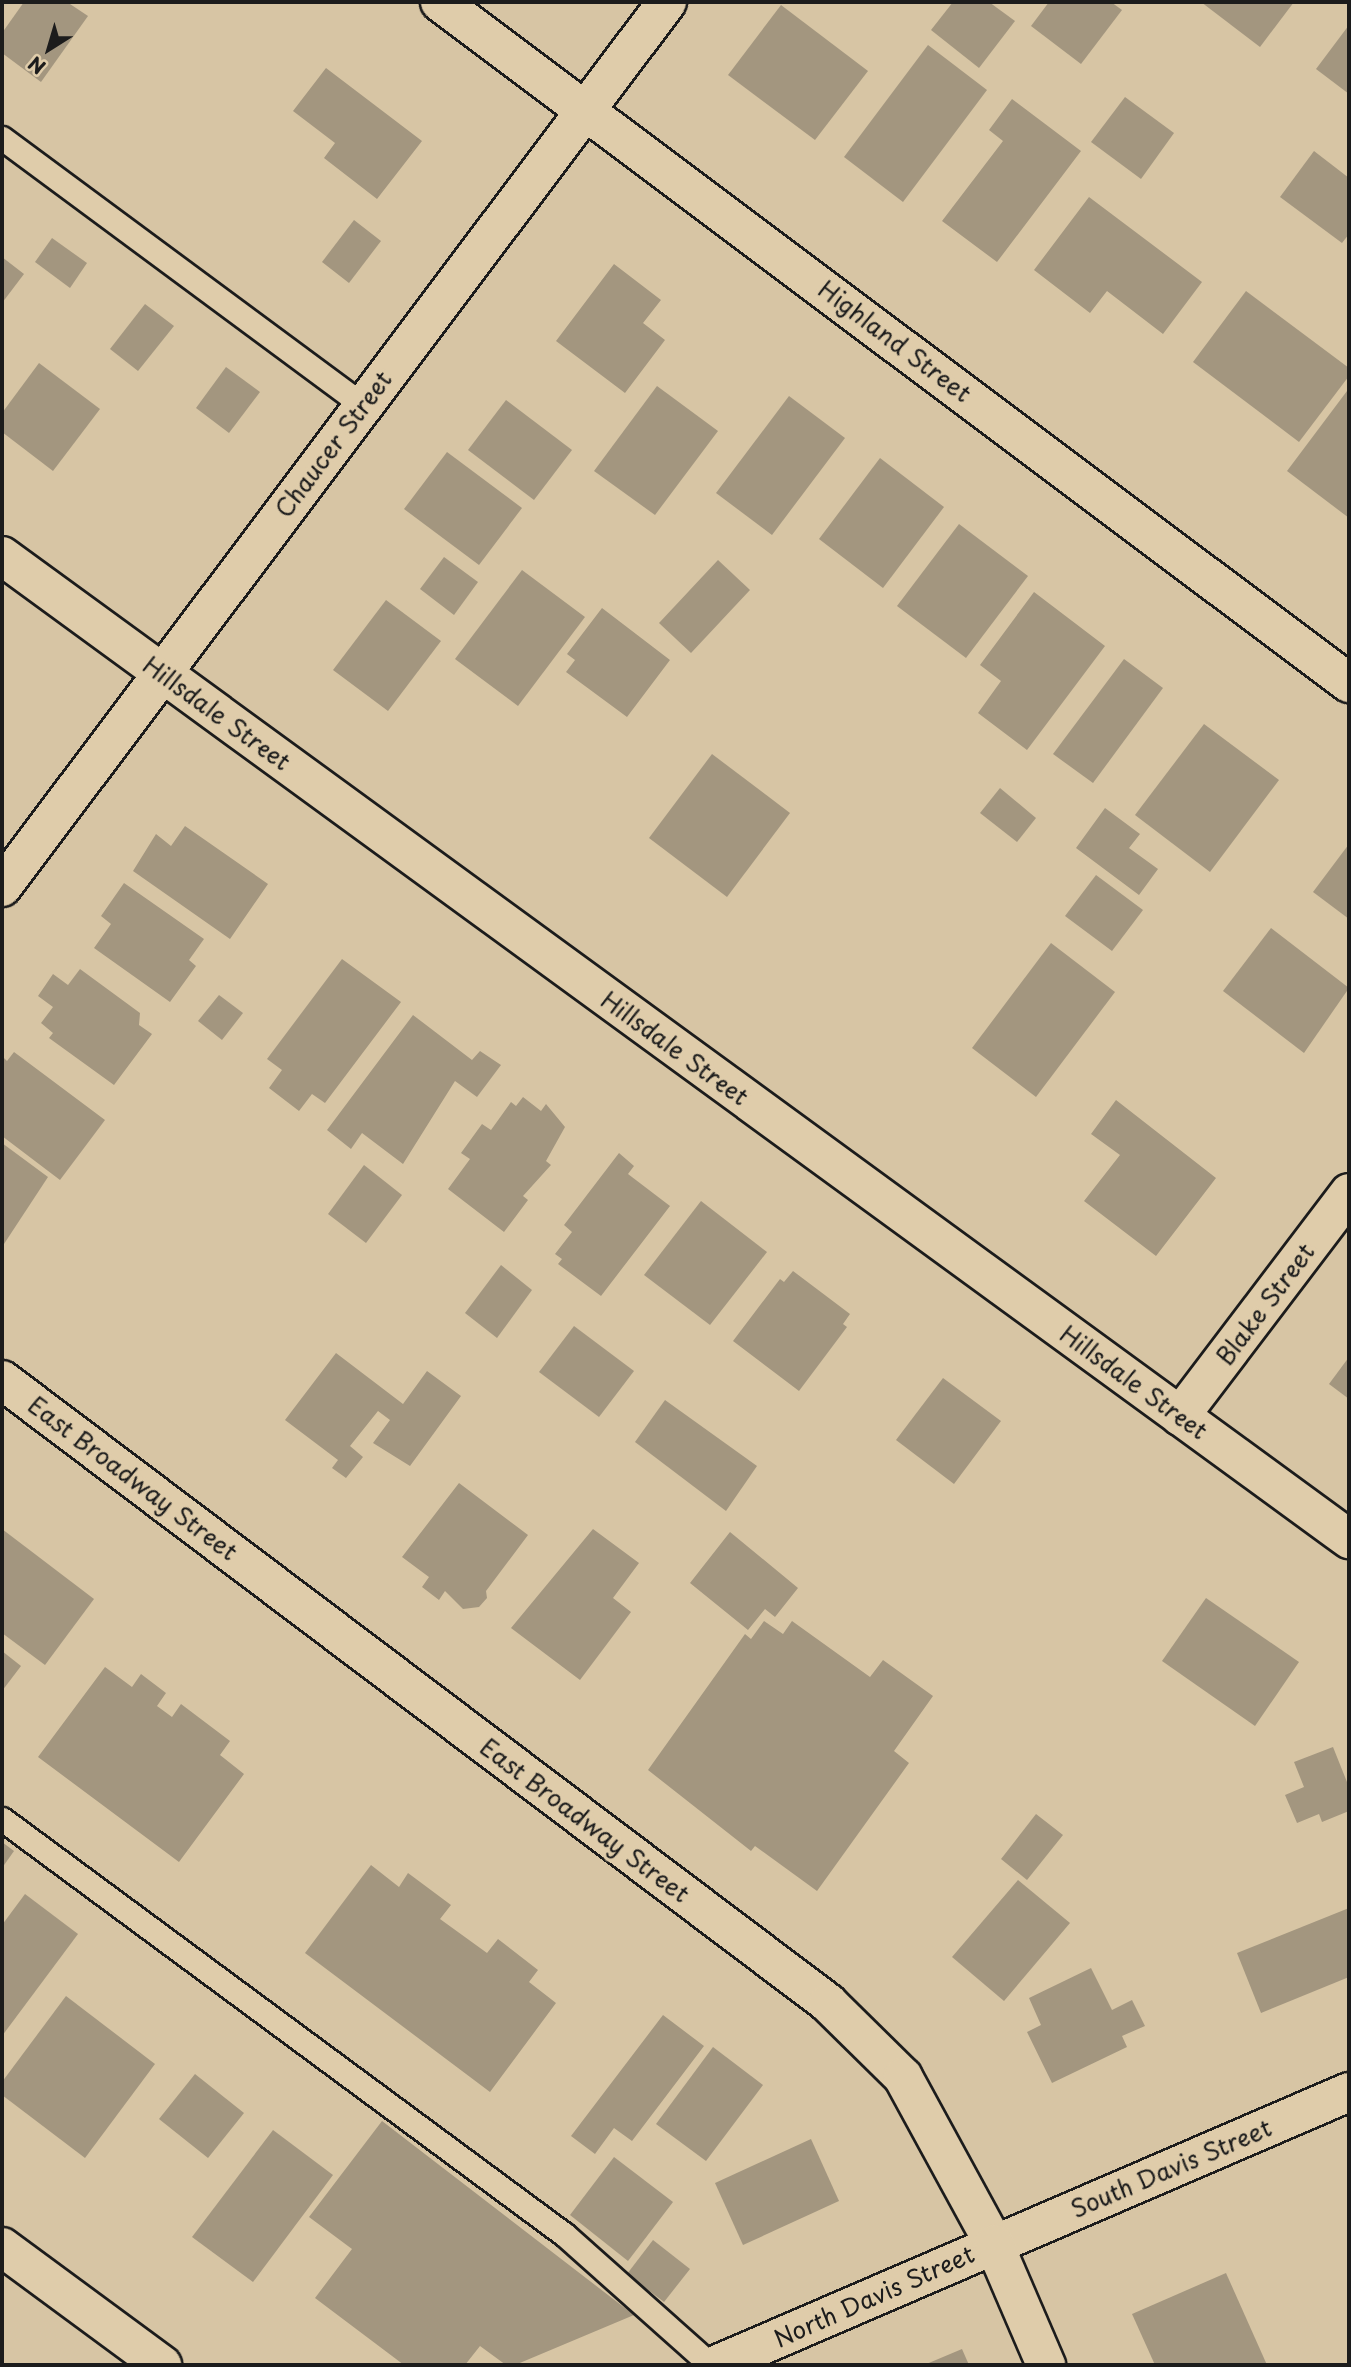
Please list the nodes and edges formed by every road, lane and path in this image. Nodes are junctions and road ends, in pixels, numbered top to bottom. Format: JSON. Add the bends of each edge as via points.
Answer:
{"nodes":[{"id":1,"x":440,"y":2,"type":"edge"},
{"id":2,"x":667,"y":2,"type":"edge"},
{"id":3,"x":587,"y":110,"type":"junction"},
{"id":4,"x":2,"y":138,"type":"edge"},
{"id":5,"x":363,"y":405,"type":"junction"},
{"id":6,"x":2,"y":556,"type":"edge"},
{"id":7,"x":160,"y":671,"type":"junction"},
{"id":8,"x":1349,"y":683,"type":"edge"},
{"id":9,"x":2,"y":887,"type":"edge"},
{"id":10,"x":1349,"y":1193,"type":"edge"},
{"id":11,"x":2,"y":1380,"type":"edge"},
{"id":12,"x":1180,"y":1416,"type":"junction"},
{"id":13,"x":1349,"y":1539,"type":"edge"},
{"id":14,"x":2,"y":1819,"type":"edge"},
{"id":15,"x":1349,"y":2092,"type":"edge"},
{"id":16,"x":994,"y":2244,"type":"junction"},
{"id":17,"x":2,"y":2247,"type":"edge"},
{"id":18,"x":162,"y":2365,"type":"edge"},
{"id":19,"x":710,"y":2365,"type":"edge"},
{"id":20,"x":716,"y":2365,"type":"edge"},
{"id":21,"x":1046,"y":2365,"type":"edge"}],
"edges":[{"from":1,"to":3,"type":"street","name":"Highland Street"},
{"from":2,"to":3,"type":"street","name":"Chaucer Street"},
{"from":3,"to":5,"type":"street","name":"Chaucer Street"},
{"from":3,"to":8,"type":"street","name":"Highland Street"},
{"from":4,"to":5,"type":"lane"},
{"from":5,"to":7,"type":"street","name":"Chaucer Street"},
{"from":6,"to":7,"type":"street","name":"Hillsdale Street"},
{"from":7,"to":9,"type":"street","name":"Chaucer Street"},
{"from":7,"to":12,"type":"street","name":"Hillsdale Street"},
{"from":10,"to":12,"type":"street","name":"Blake Street"},
{"from":11,"to":16,"type":"street","name":"East Broadway Street","via":[[828,2003],[903,2077]]},
{"from":12,"to":13,"type":"street","name":"Hillsdale Street"},
{"from":14,"to":19,"type":"lane","via":[[565,2235]]},
{"from":15,"to":16,"type":"street","name":"South Davis Street"},
{"from":16,"to":20,"type":"street","name":"North Davis Street"},
{"from":16,"to":21,"type":"street","name":"East Broadway Street"},
{"from":17,"to":18,"type":"street"}]}
